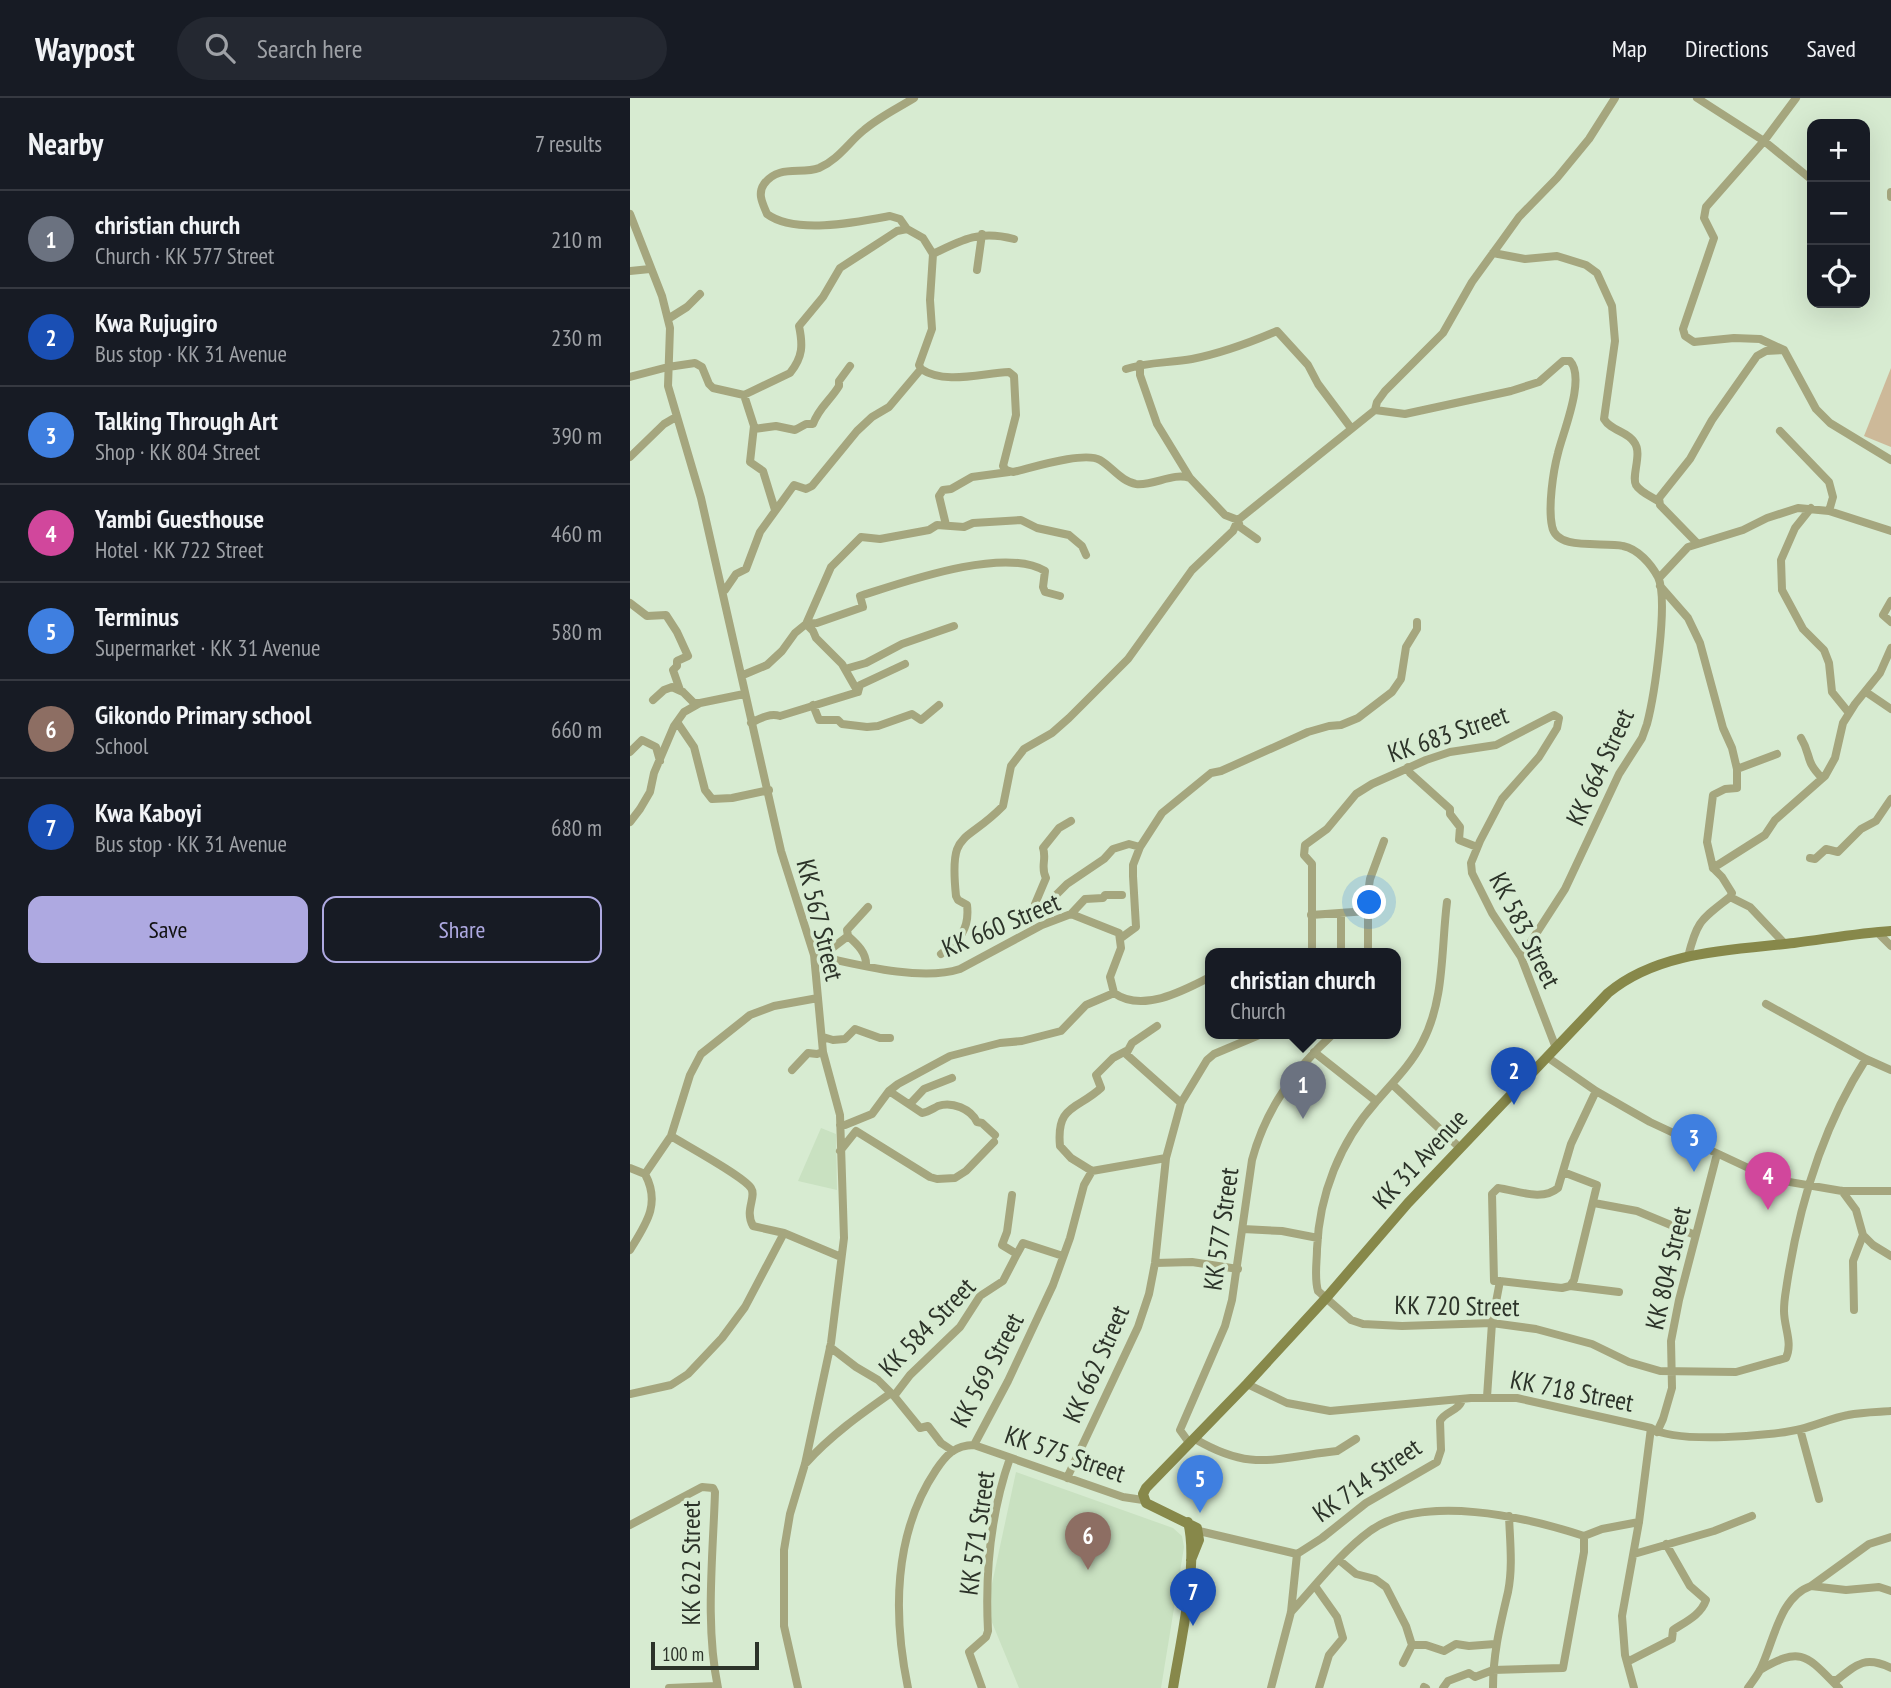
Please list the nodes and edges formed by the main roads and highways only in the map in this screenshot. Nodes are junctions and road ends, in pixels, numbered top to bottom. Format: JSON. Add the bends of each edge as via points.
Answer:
{"nodes":[{"id":1,"x":1891,"y":931,"type":"edge"},
{"id":2,"x":1154,"y":1482,"type":"junction"},
{"id":3,"x":1154,"y":1508,"type":"junction"},
{"id":4,"x":1188,"y":1522,"type":"junction"},
{"id":5,"x":1191,"y":1560,"type":"junction"},
{"id":6,"x":1173,"y":1688,"type":"edge"}],
"edges":[{"from":1,"to":2,"type":"main road","name":"KK 31 Avenue","via":[[1670,960],[1620,983],[1386,1227],[1328,1297]]},
{"from":2,"to":3,"type":"main road"},
{"from":2,"to":3,"type":"main road","name":"KK 31 Avenue","via":[[1144,1491],[1143,1500]]},
{"from":3,"to":4,"type":"main road"},
{"from":4,"to":5,"type":"main road"},
{"from":4,"to":5,"type":"main road","via":[[1199,1531]]},
{"from":5,"to":6,"type":"main road"}]}
